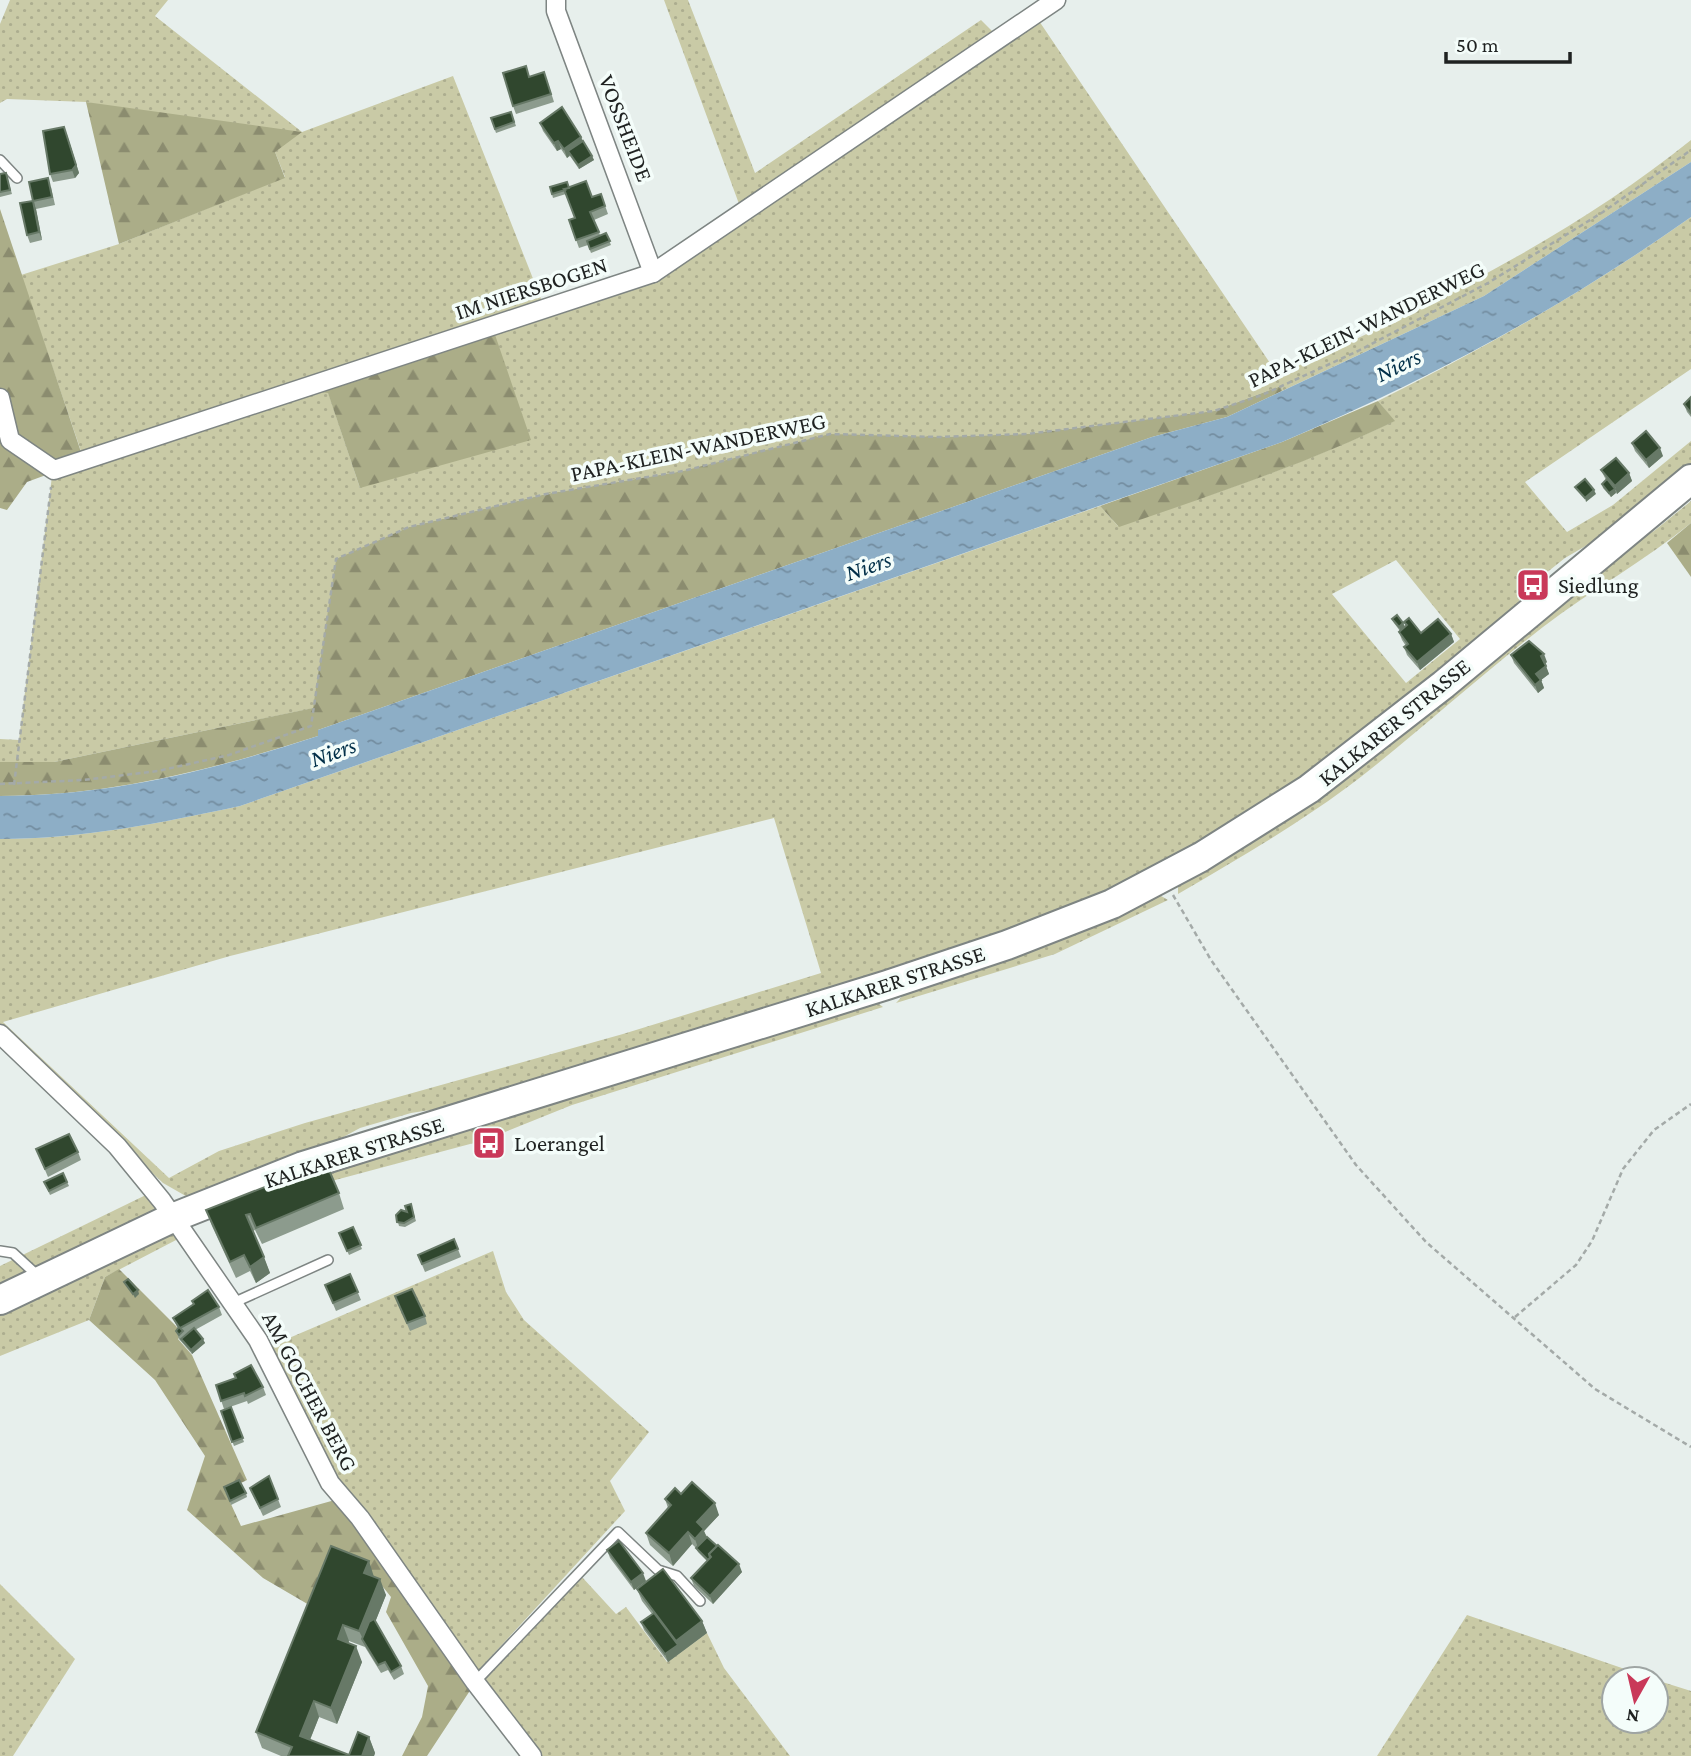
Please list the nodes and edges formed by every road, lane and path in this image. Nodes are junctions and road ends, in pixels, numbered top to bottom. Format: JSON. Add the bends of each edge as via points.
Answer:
{"nodes":[{"id":1,"x":555,"y":0,"type":"edge"},
{"id":2,"x":1056,"y":0,"type":"edge"},
{"id":3,"x":1691,"y":150,"type":"edge"},
{"id":4,"x":0,"y":160,"type":"edge"},
{"id":5,"x":17,"y":178,"type":"dead end"},
{"id":6,"x":653,"y":273,"type":"junction"},
{"id":7,"x":0,"y":398,"type":"edge"},
{"id":8,"x":54,"y":470,"type":"junction"},
{"id":9,"x":1691,"y":479,"type":"edge"},
{"id":10,"x":0,"y":784,"type":"edge"},
{"id":11,"x":14,"y":785,"type":"junction"},
{"id":12,"x":1163,"y":878,"type":"junction"},
{"id":13,"x":0,"y":1034,"type":"edge"},
{"id":14,"x":1691,"y":1104,"type":"edge"},
{"id":15,"x":172,"y":1218,"type":"junction"},
{"id":16,"x":0,"y":1251,"type":"edge"},
{"id":17,"x":328,"y":1260,"type":"dead end"},
{"id":18,"x":42,"y":1280,"type":"junction"},
{"id":19,"x":0,"y":1300,"type":"edge"},
{"id":20,"x":233,"y":1303,"type":"junction"},
{"id":21,"x":1516,"y":1317,"type":"junction"},
{"id":22,"x":1691,"y":1447,"type":"edge"},
{"id":23,"x":700,"y":1601,"type":"dead end"},
{"id":24,"x":475,"y":1682,"type":"junction"},
{"id":25,"x":532,"y":1756,"type":"edge"}],
"edges":[{"from":1,"to":6,"type":"street","name":"VOSSHEIDE","via":[[555,11]]},
{"from":2,"to":6,"type":"street","name":"IM NIERSBOGEN"},
{"from":3,"to":11,"type":"path","name":"PAPA-KLEIN-WANDERWEG","via":[[1603,212],[1488,283],[1357,351],[1262,395],[1214,411],[1027,434],[830,434],[683,471],[545,494],[409,527],[336,559],[311,726],[229,755],[158,771]]},
{"from":4,"to":5,"type":"lane"},
{"from":6,"to":8,"type":"street","name":"IM NIERSBOGEN"},
{"from":7,"to":8,"type":"street","via":[[10,440]]},
{"from":8,"to":11,"type":"path"},
{"from":9,"to":12,"type":"main road","name":"KALKARER STRASSE","via":[[1443,685],[1309,789]]},
{"from":10,"to":11,"type":"path","name":"PAPA-KLEIN-WANDERWEG"},
{"from":12,"to":15,"type":"main road","name":"KALKARER STRASSE","via":[[1112,904],[1007,945],[303,1166]]},
{"from":12,"to":21,"type":"path","via":[[1211,961],[1356,1165],[1426,1242]]},
{"from":13,"to":15,"type":"street","name":"AM GOCHER BERG","via":[[117,1146]]},
{"from":14,"to":21,"type":"path","via":[[1654,1130],[1623,1169],[1592,1241],[1576,1265]]},
{"from":15,"to":18,"type":"main road","name":"KALKARER STRASSE"},
{"from":15,"to":20,"type":"street","name":"AM GOCHER BERG"},
{"from":16,"to":18,"type":"lane","via":[[13,1253]]},
{"from":17,"to":20,"type":"lane"},
{"from":18,"to":19,"type":"main road","name":"KALKARER STRASSE"},
{"from":20,"to":24,"type":"street","name":"AM GOCHER BERG","via":[[258,1340],[330,1483],[360,1518]]},
{"from":21,"to":22,"type":"path","via":[[1595,1388]]},
{"from":23,"to":24,"type":"lane","via":[[677,1576],[658,1570],[618,1532]]},
{"from":24,"to":25,"type":"street","name":"AM GOCHER BERG"}]}
